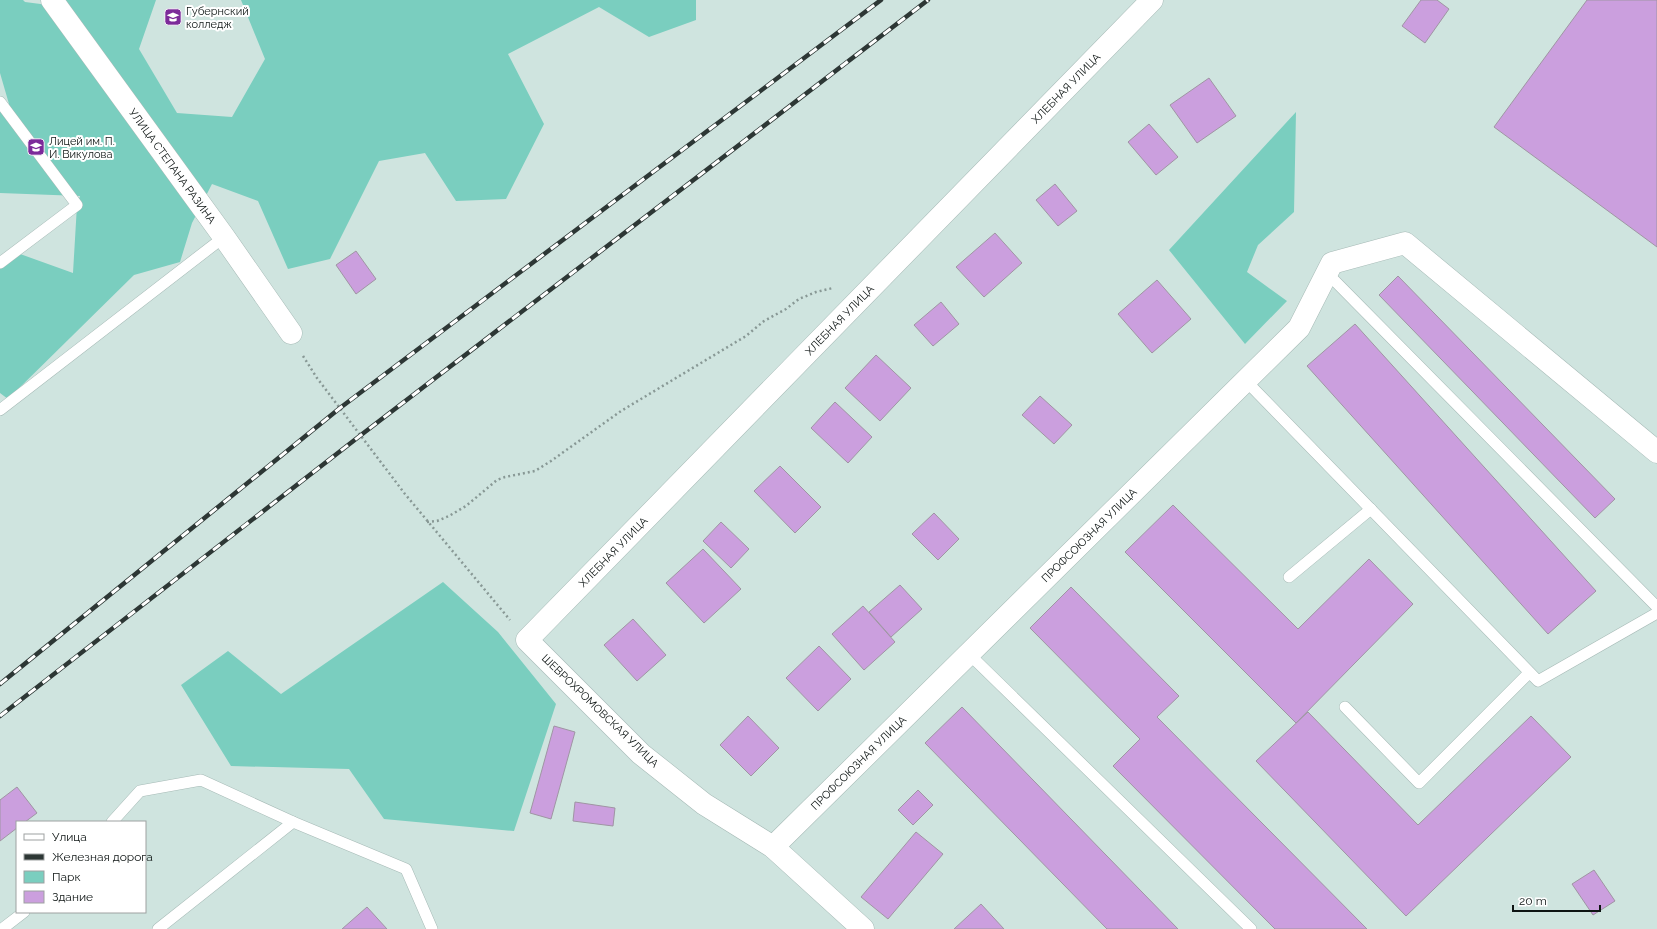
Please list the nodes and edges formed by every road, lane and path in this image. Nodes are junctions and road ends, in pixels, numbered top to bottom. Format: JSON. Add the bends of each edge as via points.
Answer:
{"nodes":[{"id":1,"x":52,"y":0,"type":"edge"},
{"id":2,"x":1152,"y":0,"type":"edge"},
{"id":3,"x":0,"y":102,"type":"edge"},
{"id":4,"x":224,"y":237,"type":"junction"},
{"id":5,"x":0,"y":263,"type":"edge"},
{"id":6,"x":1327,"y":273,"type":"junction"},
{"id":7,"x":870,"y":289,"type":"junction"},
{"id":8,"x":291,"y":333,"type":"joint"},
{"id":9,"x":1246,"y":380,"type":"junction"},
{"id":10,"x":0,"y":410,"type":"edge"},
{"id":11,"x":1657,"y":452,"type":"edge"},
{"id":12,"x":1371,"y":509,"type":"junction"},
{"id":13,"x":427,"y":522,"type":"junction"},
{"id":14,"x":1289,"y":577,"type":"dead end"},
{"id":15,"x":1657,"y":607,"type":"edge"},
{"id":16,"x":1657,"y":613,"type":"edge"},
{"id":17,"x":527,"y":640,"type":"junction"},
{"id":18,"x":969,"y":654,"type":"junction"},
{"id":19,"x":1529,"y":673,"type":"junction"},
{"id":20,"x":1345,"y":707,"type":"dead end"},
{"id":21,"x":113,"y":821,"type":"edge"},
{"id":22,"x":293,"y":822,"type":"junction"},
{"id":23,"x":773,"y":847,"type":"junction"},
{"id":24,"x":23,"y":913,"type":"edge"},
{"id":25,"x":2,"y":929,"type":"edge"},
{"id":26,"x":158,"y":929,"type":"edge"},
{"id":27,"x":432,"y":929,"type":"edge"},
{"id":28,"x":863,"y":929,"type":"edge"},
{"id":29,"x":1251,"y":929,"type":"edge"}],
"edges":[{"from":1,"to":4,"type":"street","name":"УЛИЦА СТЕПАНА РАЗИНА"},
{"from":2,"to":7,"type":"street","name":"ХЛЕБНАЯ УЛИЦА"},
{"from":3,"to":5,"type":"lane","via":[[77,204]]},
{"from":4,"to":8,"type":"street","name":"УЛИЦА СТЕПАНА РАЗИНА"},
{"from":4,"to":10,"type":"lane"},
{"from":6,"to":9,"type":"street","name":"ПРОФСОЮЗНАЯ УЛИЦА","via":[[1299,328]]},
{"from":6,"to":11,"type":"street","name":"ПРОФСОЮЗНАЯ УЛИЦА","via":[[1332,263],[1405,243]]},
{"from":6,"to":15,"type":"lane"},
{"from":7,"to":13,"type":"path","via":[[837,288],[799,299],[746,336],[621,411],[552,461],[535,471],[497,480],[484,493],[450,516]]},
{"from":7,"to":17,"type":"street","name":"ХЛЕБНАЯ УЛИЦА"},
{"from":8,"to":13,"type":"path","via":[[317,378]]},
{"from":9,"to":12,"type":"lane"},
{"from":9,"to":18,"type":"street","name":"ПРОФСОЮЗНАЯ УЛИЦА"},
{"from":12,"to":14,"type":"lane"},
{"from":12,"to":19,"type":"lane"},
{"from":13,"to":17,"type":"path"},
{"from":16,"to":19,"type":"lane","via":[[1538,681]]},
{"from":17,"to":23,"type":"street","name":"ШЕВРОХРОМОВСКАЯ УЛИЦА","via":[[641,754],[704,804]]},
{"from":18,"to":23,"type":"street","name":"ПРОФСОЮЗНАЯ УЛИЦА"},
{"from":18,"to":29,"type":"lane"},
{"from":19,"to":20,"type":"lane","via":[[1419,783]]},
{"from":21,"to":22,"type":"lane","via":[[140,791],[201,780]]},
{"from":22,"to":26,"type":"lane"},
{"from":22,"to":27,"type":"lane","via":[[406,869]]},
{"from":23,"to":28,"type":"street","name":"ШЕВРОХРОМОВСКАЯ УЛИЦА"},
{"from":24,"to":25,"type":"lane"}]}
